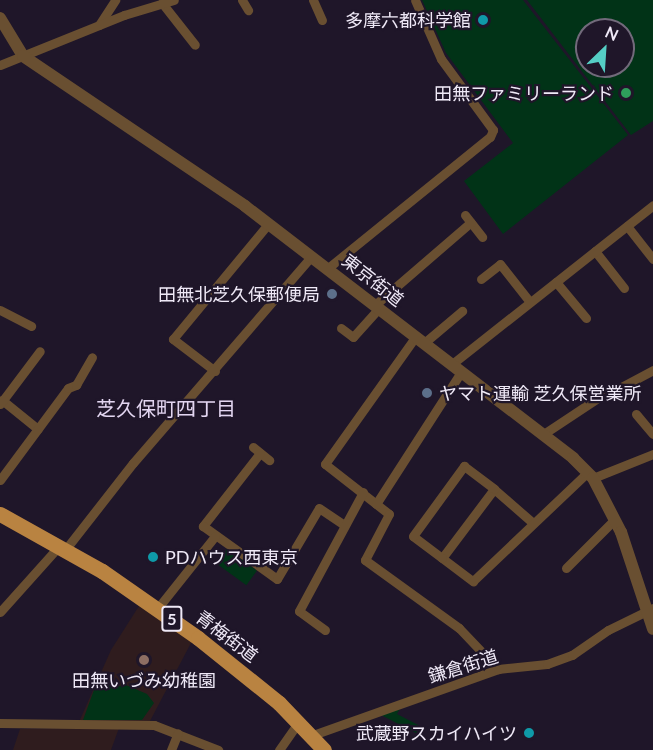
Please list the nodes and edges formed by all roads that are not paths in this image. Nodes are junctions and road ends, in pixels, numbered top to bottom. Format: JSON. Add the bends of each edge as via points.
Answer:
{"nodes":[{"id":1,"x":115,"y":0,"type":"edge"},
{"id":2,"x":174,"y":0,"type":"edge"},
{"id":3,"x":242,"y":0,"type":"edge"},
{"id":4,"x":312,"y":0,"type":"edge"},
{"id":5,"x":415,"y":0,"type":"edge"},
{"id":6,"x":162,"y":3,"type":"junction"},
{"id":7,"x":248,"y":10,"type":"dead end"},
{"id":8,"x":0,"y":18,"type":"edge"},
{"id":9,"x":322,"y":20,"type":"dead end"},
{"id":10,"x":99,"y":25,"type":"junction"},
{"id":11,"x":195,"y":45,"type":"dead end"},
{"id":12,"x":23,"y":56,"type":"junction"},
{"id":13,"x":0,"y":65,"type":"edge"},
{"id":14,"x":653,"y":205,"type":"edge"},
{"id":15,"x":268,"y":224,"type":"junction"},
{"id":16,"x":627,"y":226,"type":"junction"},
{"id":17,"x":482,"y":237,"type":"dead end"},
{"id":18,"x":595,"y":251,"type":"junction"},
{"id":19,"x":311,"y":256,"type":"junction"},
{"id":20,"x":653,"y":259,"type":"edge"},
{"id":21,"x":328,"y":268,"type":"junction"},
{"id":22,"x":481,"y":279,"type":"dead end"},
{"id":23,"x":556,"y":282,"type":"junction"},
{"id":24,"x":624,"y":288,"type":"dead end"},
{"id":25,"x":530,"y":302,"type":"junction"},
{"id":26,"x":378,"y":306,"type":"junction"},
{"id":27,"x":0,"y":310,"type":"edge"},
{"id":28,"x":462,"y":311,"type":"dead end"},
{"id":29,"x":586,"y":318,"type":"dead end"},
{"id":30,"x":31,"y":326,"type":"dead end"},
{"id":31,"x":340,"y":328,"type":"dead end"},
{"id":32,"x":420,"y":339,"type":"junction"},
{"id":33,"x":40,"y":351,"type":"dead end"},
{"id":34,"x":93,"y":357,"type":"dead end"},
{"id":35,"x":456,"y":368,"type":"junction"},
{"id":36,"x":653,"y":370,"type":"edge"},
{"id":37,"x":215,"y":371,"type":"junction"},
{"id":38,"x":1,"y":402,"type":"edge"},
{"id":39,"x":636,"y":414,"type":"dead end"},
{"id":40,"x":38,"y":429,"type":"junction"},
{"id":41,"x":653,"y":434,"type":"edge"},
{"id":42,"x":542,"y":435,"type":"junction"},
{"id":43,"x":653,"y":454,"type":"edge"},
{"id":44,"x":269,"y":460,"type":"dead end"},
{"id":45,"x":590,"y":475,"type":"junction"},
{"id":46,"x":0,"y":480,"type":"edge"},
{"id":47,"x":494,"y":489,"type":"junction"},
{"id":48,"x":363,"y":492,"type":"junction"},
{"id":49,"x":376,"y":504,"type":"junction"},
{"id":50,"x":0,"y":514,"type":"edge"},
{"id":51,"x":615,"y":519,"type":"junction"},
{"id":52,"x":533,"y":523,"type":"junction"},
{"id":53,"x":344,"y":525,"type":"junction"},
{"id":54,"x":215,"y":537,"type":"junction"},
{"id":55,"x":62,"y":548,"type":"junction"},
{"id":56,"x":442,"y":558,"type":"junction"},
{"id":57,"x":566,"y":568,"type":"dead end"},
{"id":58,"x":157,"y":609,"type":"junction"},
{"id":59,"x":649,"y":610,"type":"edge"},
{"id":60,"x":0,"y":612,"type":"edge"},
{"id":61,"x":653,"y":629,"type":"edge"},
{"id":62,"x":325,"y":630,"type":"dead end"},
{"id":63,"x":498,"y":669,"type":"junction"},
{"id":64,"x":0,"y":723,"type":"edge"},
{"id":65,"x":298,"y":723,"type":"junction"},
{"id":66,"x":178,"y":733,"type":"junction"},
{"id":67,"x":310,"y":736,"type":"junction"},
{"id":68,"x":171,"y":750,"type":"edge"},
{"id":69,"x":218,"y":750,"type":"edge"},
{"id":70,"x":279,"y":750,"type":"edge"},
{"id":71,"x":324,"y":750,"type":"edge"}],
"edges":[{"from":1,"to":10,"type":"street"},
{"from":2,"to":6,"type":"street"},
{"from":3,"to":7,"type":"street"},
{"from":4,"to":9,"type":"street"},
{"from":5,"to":21,"type":"street","via":[[441,59],[493,130],[490,137]]},
{"from":6,"to":10,"type":"street"},
{"from":6,"to":11,"type":"street"},
{"from":8,"to":12,"type":"street","name":"東京街道"},
{"from":10,"to":12,"type":"street"},
{"from":12,"to":13,"type":"street"},
{"from":12,"to":15,"type":"street","name":"東京街道"},
{"from":14,"to":16,"type":"street"},
{"from":15,"to":19,"type":"street","name":"東京街道"},
{"from":15,"to":37,"type":"street","via":[[173,339]]},
{"from":16,"to":18,"type":"street"},
{"from":16,"to":20,"type":"street"},
{"from":17,"to":26,"type":"street","via":[[468,218]]},
{"from":18,"to":23,"type":"street"},
{"from":18,"to":24,"type":"street"},
{"from":19,"to":21,"type":"street","name":"東京街道"},
{"from":19,"to":37,"type":"street"},
{"from":21,"to":26,"type":"street","name":"東京街道"},
{"from":22,"to":25,"type":"street","via":[[500,264]]},
{"from":23,"to":25,"type":"street"},
{"from":23,"to":29,"type":"street"},
{"from":25,"to":35,"type":"street"},
{"from":26,"to":31,"type":"street","via":[[353,337]]},
{"from":26,"to":32,"type":"street","name":"東京街道"},
{"from":27,"to":30,"type":"street"},
{"from":28,"to":32,"type":"street"},
{"from":32,"to":35,"type":"street","name":"東京街道"},
{"from":32,"to":48,"type":"street","via":[[325,464]]},
{"from":33,"to":38,"type":"street"},
{"from":34,"to":40,"type":"street","via":[[76,385],[68,388]]},
{"from":35,"to":42,"type":"street","name":"東京街道"},
{"from":35,"to":49,"type":"street"},
{"from":36,"to":42,"type":"street","via":[[605,394]]},
{"from":37,"to":55,"type":"street"},
{"from":38,"to":40,"type":"street"},
{"from":39,"to":41,"type":"street"},
{"from":40,"to":46,"type":"street"},
{"from":42,"to":45,"type":"street","name":"東京街道"},
{"from":43,"to":45,"type":"street"},
{"from":44,"to":54,"type":"street","via":[[257,450],[202,526]]},
{"from":45,"to":51,"type":"street","name":"東京街道"},
{"from":45,"to":52,"type":"street"},
{"from":47,"to":52,"type":"street"},
{"from":47,"to":56,"type":"street"},
{"from":47,"to":56,"type":"street","via":[[464,466],[412,536]]},
{"from":48,"to":49,"type":"street"},
{"from":48,"to":53,"type":"street"},
{"from":49,"to":63,"type":"street","via":[[389,514],[365,560],[459,628]]},
{"from":50,"to":55,"type":"main road","name":"青梅街道","number":"5"},
{"from":51,"to":57,"type":"street"},
{"from":51,"to":59,"type":"street","name":"東京街道"},
{"from":52,"to":56,"type":"street","via":[[473,581]]},
{"from":53,"to":54,"type":"street","via":[[319,508],[277,579]]},
{"from":53,"to":62,"type":"street","via":[[299,611]]},
{"from":54,"to":58,"type":"street"},
{"from":55,"to":58,"type":"main road","name":"青梅街道","number":"5"},
{"from":55,"to":60,"type":"street"},
{"from":58,"to":65,"type":"main road","name":"青梅街道","number":"5","via":[[220,653]]},
{"from":59,"to":61,"type":"street","name":"東京街道"},
{"from":59,"to":63,"type":"street","name":"鎌倉街道","via":[[608,630],[572,656],[547,664]]},
{"from":63,"to":67,"type":"street","name":"鎌倉街道"},
{"from":64,"to":66,"type":"street","via":[[154,725]]},
{"from":65,"to":67,"type":"main road","name":"青梅街道","number":"5"},
{"from":65,"to":70,"type":"street"},
{"from":66,"to":68,"type":"street"},
{"from":66,"to":69,"type":"street"},
{"from":67,"to":71,"type":"main road","name":"青梅街道","number":"5"}]}
